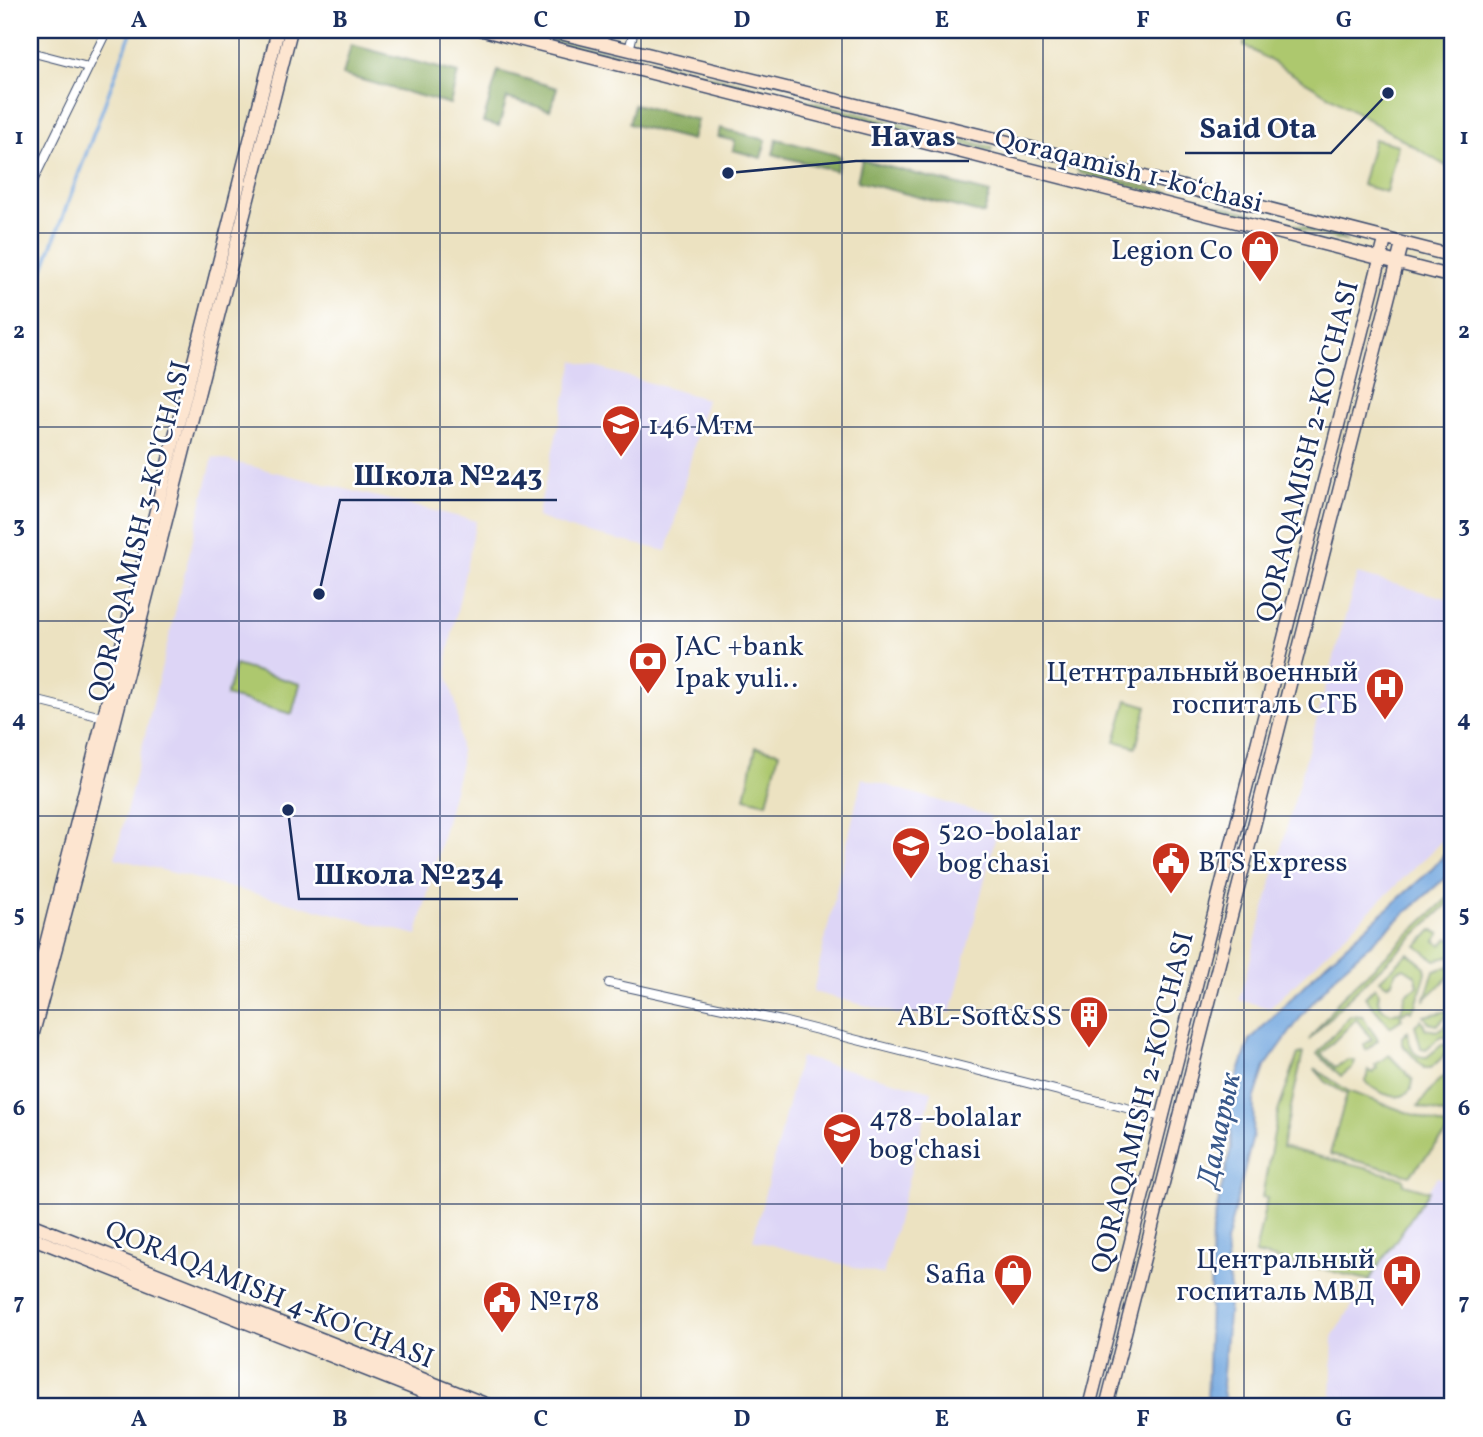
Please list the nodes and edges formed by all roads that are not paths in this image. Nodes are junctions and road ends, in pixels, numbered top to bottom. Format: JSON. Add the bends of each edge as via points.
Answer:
{"nodes":[{"id":1,"x":107,"y":30,"type":"edge"},
{"id":2,"x":278,"y":30,"type":"edge"},
{"id":3,"x":291,"y":30,"type":"edge"},
{"id":4,"x":483,"y":30,"type":"edge"},
{"id":5,"x":548,"y":30,"type":"edge"},
{"id":6,"x":634,"y":30,"type":"edge"},
{"id":7,"x":629,"y":50,"type":"junction"},
{"id":8,"x":30,"y":52,"type":"edge"},
{"id":9,"x":88,"y":67,"type":"junction"},
{"id":10,"x":1008,"y":142,"type":"junction"},
{"id":11,"x":1003,"y":162,"type":"junction"},
{"id":12,"x":33,"y":171,"type":"edge"},
{"id":13,"x":30,"y":187,"type":"edge"},
{"id":14,"x":1385,"y":240,"type":"junction"},
{"id":15,"x":1402,"y":244,"type":"junction"},
{"id":16,"x":1453,"y":256,"type":"edge"},
{"id":17,"x":1380,"y":258,"type":"junction"},
{"id":18,"x":1398,"y":263,"type":"junction"},
{"id":19,"x":1453,"y":276,"type":"edge"},
{"id":20,"x":1299,"y":578,"type":"junction"},
{"id":21,"x":1316,"y":583,"type":"junction"},
{"id":22,"x":30,"y":699,"type":"edge"},
{"id":23,"x":109,"y":719,"type":"junction"},
{"id":24,"x":609,"y":983,"type":"dead end"},
{"id":25,"x":30,"y":1007,"type":"edge"},
{"id":26,"x":30,"y":1044,"type":"edge"},
{"id":27,"x":1175,"y":1066,"type":"junction"},
{"id":28,"x":1192,"y":1070,"type":"junction"},
{"id":29,"x":1162,"y":1117,"type":"junction"},
{"id":30,"x":30,"y":1224,"type":"edge"},
{"id":31,"x":30,"y":1237,"type":"edge"},
{"id":32,"x":461,"y":1407,"type":"edge"},
{"id":33,"x":493,"y":1407,"type":"edge"},
{"id":34,"x":1089,"y":1407,"type":"edge"},
{"id":35,"x":1106,"y":1407,"type":"edge"}],
"edges":[{"from":1,"to":9,"type":"street"},
{"from":2,"to":23,"type":"main road","name":"QORAQAMISH 3-KO'CHASI"},
{"from":3,"to":23,"type":"main road","name":"QORAQAMISH 3-KO'CHASI"},
{"from":4,"to":11,"type":"main road","name":"Qoraqamish 1-koʻchasi"},
{"from":5,"to":7,"type":"main road","name":"Qoraqamish 1-koʻchasi"},
{"from":6,"to":7,"type":"street"},
{"from":7,"to":10,"type":"main road","name":"Qoraqamish 1-koʻchasi"},
{"from":8,"to":9,"type":"street"},
{"from":9,"to":12,"type":"street"},
{"from":10,"to":11,"type":"main road"},
{"from":10,"to":14,"type":"main road","name":"Qoraqamish 1-koʻchasi"},
{"from":11,"to":17,"type":"main road","name":"Qoraqamish 1-koʻchasi"},
{"from":12,"to":13,"type":"street"},
{"from":14,"to":15,"type":"main road","name":"Qoraqamish 1-koʻchasi"},
{"from":14,"to":17,"type":"main road","name":"QORAQAMISH 2-KO'CHASI"},
{"from":15,"to":16,"type":"main road","name":"Qoraqamish 1-koʻchasi"},
{"from":15,"to":18,"type":"main road","name":"QORAQAMISH 2-KO'CHASI"},
{"from":17,"to":18,"type":"main road","name":"Qoraqamish 1-koʻchasi"},
{"from":17,"to":20,"type":"main road","name":"QORAQAMISH 2-KO'CHASI"},
{"from":18,"to":19,"type":"main road","name":"Qoraqamish 1-koʻchasi"},
{"from":18,"to":21,"type":"main road","name":"QORAQAMISH 2-KO'CHASI"},
{"from":20,"to":21,"type":"main road"},
{"from":20,"to":27,"type":"main road","name":"QORAQAMISH 2-KO'CHASI"},
{"from":21,"to":28,"type":"main road","name":"QORAQAMISH 2-KO'CHASI"},
{"from":22,"to":23,"type":"street"},
{"from":23,"to":25,"type":"main road","name":"QORAQAMISH 3-KO'CHASI"},
{"from":23,"to":26,"type":"main road","name":"QORAQAMISH 3-KO'CHASI"},
{"from":24,"to":29,"type":"street","via":[[782,1021]]},
{"from":27,"to":28,"type":"main road"},
{"from":27,"to":29,"type":"main road","name":"QORAQAMISH 2-KO'CHASI"},
{"from":28,"to":35,"type":"main road","name":"QORAQAMISH 2-KO'CHASI"},
{"from":29,"to":34,"type":"main road","name":"QORAQAMISH 2-KO'CHASI"},
{"from":30,"to":33,"type":"main road","name":"QORAQAMISH 4-KO'CHASI"},
{"from":31,"to":32,"type":"main road","name":"QORAQAMISH 4-KO'CHASI"}]}
